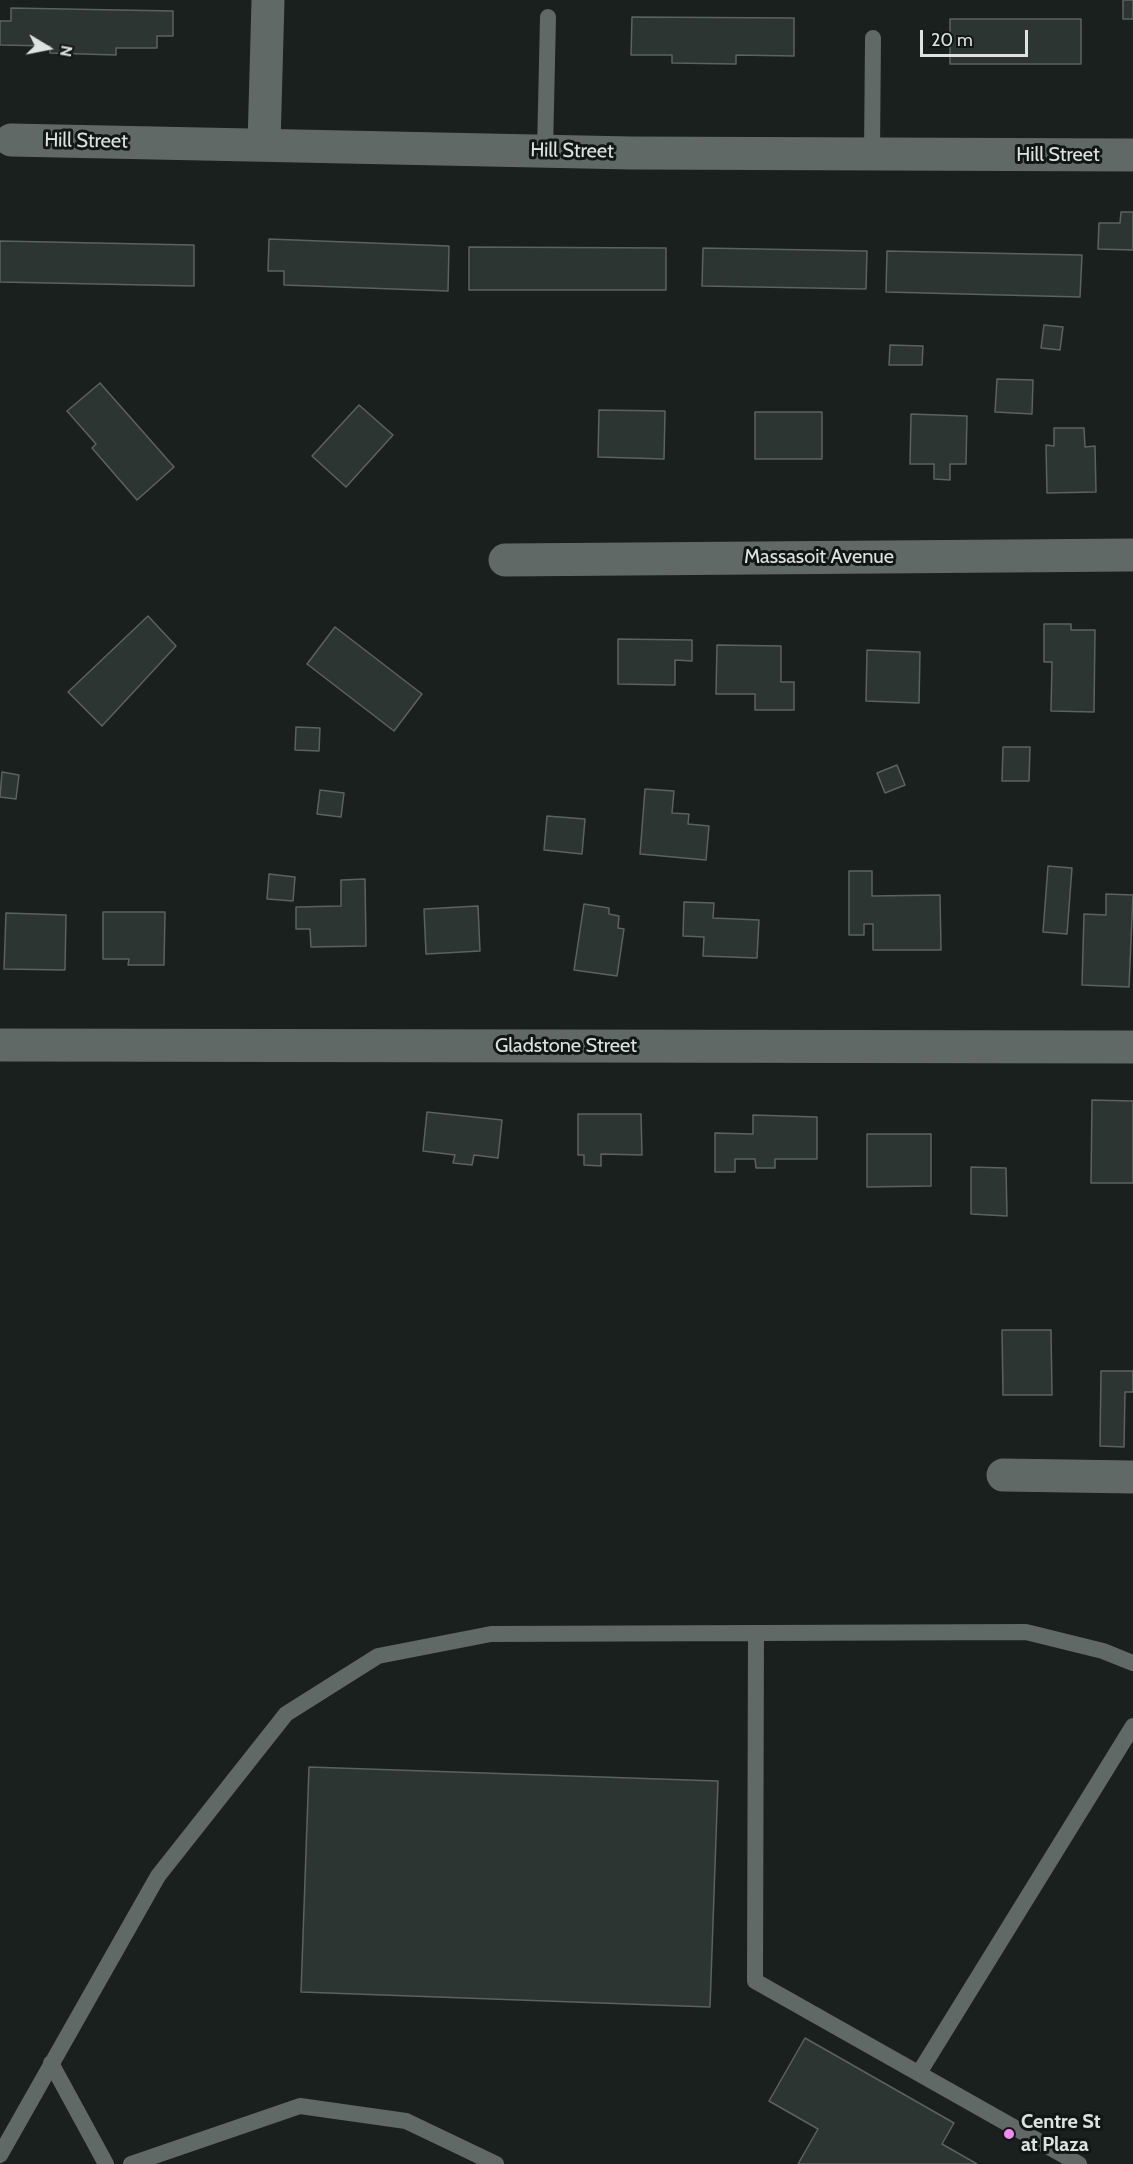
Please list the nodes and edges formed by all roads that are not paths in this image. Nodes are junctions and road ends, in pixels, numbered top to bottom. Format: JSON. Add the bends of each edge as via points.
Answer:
{"nodes":[{"id":1,"x":268,"y":0,"type":"edge"},
{"id":2,"x":549,"y":17,"type":"dead end"},
{"id":3,"x":873,"y":38,"type":"dead end"},
{"id":4,"x":5,"y":138,"type":"edge"},
{"id":5,"x":264,"y":146,"type":"junction"},
{"id":6,"x":544,"y":151,"type":"junction"},
{"id":7,"x":872,"y":154,"type":"junction"},
{"id":8,"x":1133,"y":155,"type":"edge"},
{"id":9,"x":1133,"y":555,"type":"edge"},
{"id":10,"x":506,"y":560,"type":"dead end"},
{"id":11,"x":0,"y":1045,"type":"edge"},
{"id":12,"x":1133,"y":1047,"type":"edge"},
{"id":13,"x":1003,"y":1475,"type":"dead end"},
{"id":14,"x":1133,"y":1477,"type":"edge"},
{"id":15,"x":756,"y":1633,"type":"junction"},
{"id":16,"x":1133,"y":1663,"type":"edge"},
{"id":17,"x":1133,"y":1726,"type":"edge"},
{"id":18,"x":51,"y":2063,"type":"junction"},
{"id":19,"x":919,"y":2073,"type":"junction"},
{"id":20,"x":0,"y":2155,"type":"edge"},
{"id":21,"x":106,"y":2164,"type":"edge"},
{"id":22,"x":132,"y":2164,"type":"edge"},
{"id":23,"x":496,"y":2164,"type":"edge"},
{"id":24,"x":1079,"y":2164,"type":"edge"}],
"edges":[{"from":1,"to":5,"type":"street"},
{"from":2,"to":6,"type":"lane"},
{"from":3,"to":7,"type":"lane"},
{"from":4,"to":5,"type":"street","name":"Hill Street"},
{"from":5,"to":6,"type":"street","name":"Hill Street"},
{"from":6,"to":7,"type":"street","name":"Hill Street"},
{"from":7,"to":8,"type":"street","name":"Hill Street"},
{"from":9,"to":10,"type":"street","name":"Massasoit Avenue"},
{"from":11,"to":12,"type":"street","name":"Gladstone Street"},
{"from":13,"to":14,"type":"street"},
{"from":15,"to":16,"type":"lane","via":[[1026,1632],[1103,1651]]},
{"from":15,"to":18,"type":"lane","via":[[491,1634],[378,1656],[286,1714],[158,1876]]},
{"from":15,"to":19,"type":"lane","via":[[755,1981]]},
{"from":17,"to":19,"type":"lane"},
{"from":18,"to":20,"type":"lane"},
{"from":18,"to":21,"type":"lane"},
{"from":19,"to":24,"type":"lane"},
{"from":22,"to":23,"type":"lane","via":[[300,2106],[406,2121]]}]}
